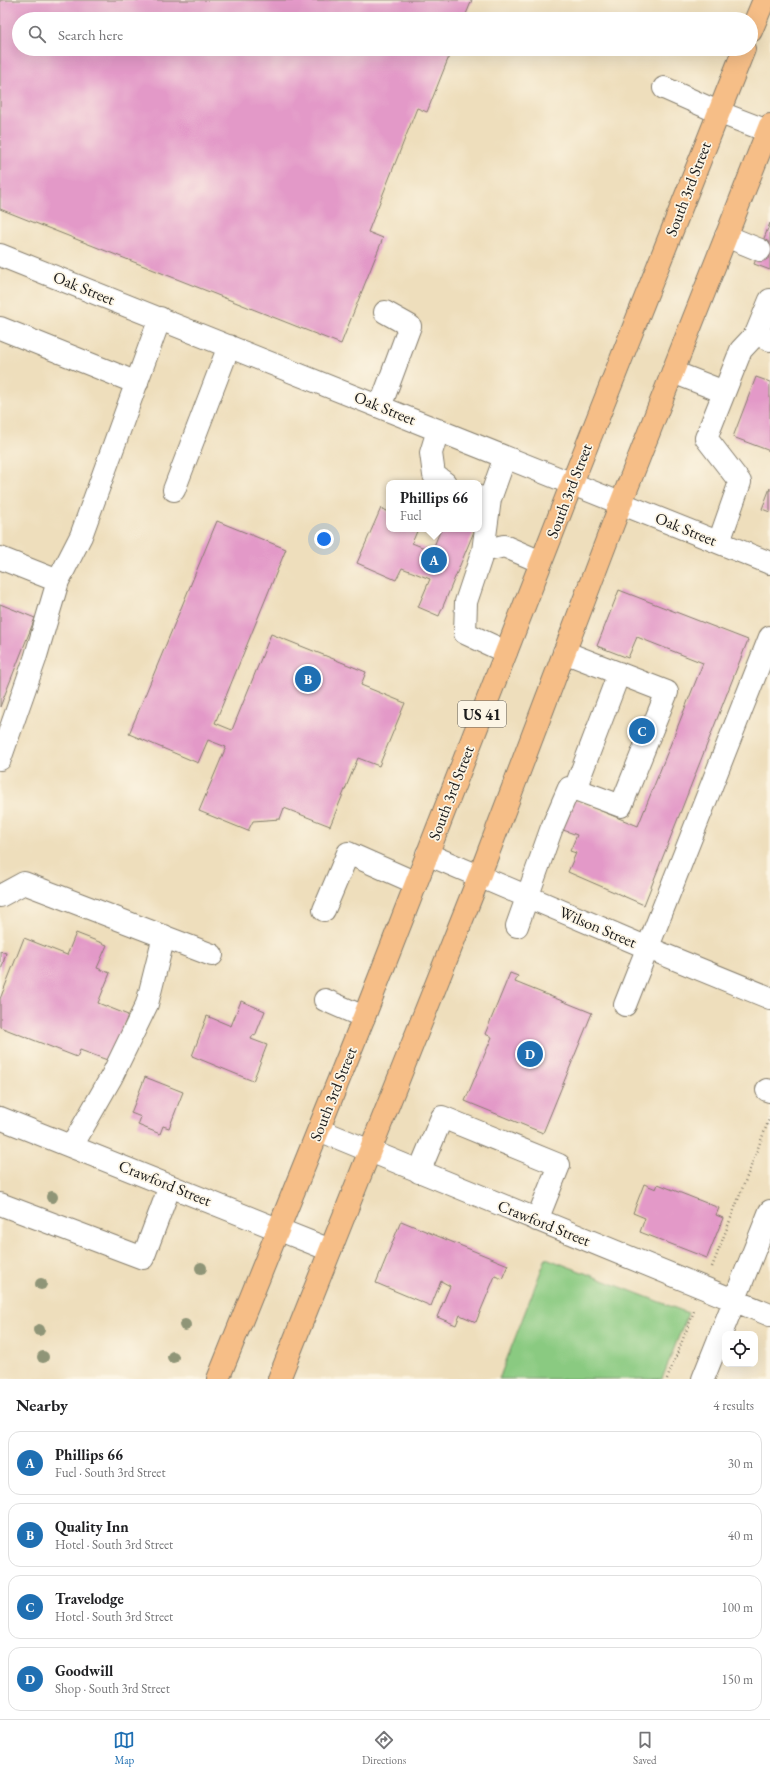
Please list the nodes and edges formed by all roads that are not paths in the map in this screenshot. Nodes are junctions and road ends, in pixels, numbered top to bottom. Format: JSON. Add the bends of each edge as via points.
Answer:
{"nodes":[{"id":1,"x":764,"y":0,"type":"edge"},
{"id":2,"x":758,"y":14,"type":"edge"},
{"id":3,"x":741,"y":56,"type":"edge"},
{"id":4,"x":664,"y":88,"type":"dead end"},
{"id":5,"x":718,"y":112,"type":"junction"},
{"id":6,"x":769,"y":129,"type":"edge"},
{"id":7,"x":726,"y":236,"type":"junction"},
{"id":8,"x":760,"y":250,"type":"dead end"},
{"id":9,"x":0,"y":254,"type":"edge"},
{"id":10,"x":770,"y":300,"type":"edge"},
{"id":11,"x":385,"y":312,"type":"dead end"},
{"id":12,"x":160,"y":318,"type":"junction"},
{"id":13,"x":0,"y":328,"type":"edge"},
{"id":14,"x":763,"y":337,"type":"edge"},
{"id":15,"x":229,"y":346,"type":"junction"},
{"id":16,"x":673,"y":372,"type":"junction"},
{"id":17,"x":137,"y":384,"type":"junction"},
{"id":18,"x":724,"y":392,"type":"junction"},
{"id":19,"x":380,"y":407,"type":"junction"},
{"id":20,"x":438,"y":430,"type":"junction"},
{"id":21,"x":505,"y":457,"type":"junction"},
{"id":22,"x":441,"y":480,"type":"edge"},
{"id":23,"x":572,"y":483,"type":"junction"},
{"id":24,"x":174,"y":490,"type":"dead end"},
{"id":25,"x":484,"y":498,"type":"edge"},
{"id":26,"x":621,"y":503,"type":"junction"},
{"id":27,"x":718,"y":542,"type":"junction"},
{"id":28,"x":483,"y":551,"type":"junction"},
{"id":29,"x":0,"y":558,"type":"edge"},
{"id":30,"x":541,"y":562,"type":"junction"},
{"id":31,"x":770,"y":562,"type":"edge"},
{"id":32,"x":58,"y":581,"type":"junction"},
{"id":33,"x":770,"y":637,"type":"edge"},
{"id":34,"x":506,"y":652,"type":"junction"},
{"id":35,"x":564,"y":652,"type":"junction"},
{"id":36,"x":619,"y":673,"type":"junction"},
{"id":37,"x":0,"y":759,"type":"edge"},
{"id":38,"x":575,"y":789,"type":"junction"},
{"id":39,"x":427,"y":854,"type":"junction"},
{"id":40,"x":479,"y":877,"type":"junction"},
{"id":41,"x":416,"y":882,"type":"junction"},
{"id":42,"x":0,"y":896,"type":"edge"},
{"id":43,"x":528,"y":897,"type":"junction"},
{"id":44,"x":324,"y":910,"type":"dead end"},
{"id":45,"x":517,"y":926,"type":"dead end"},
{"id":46,"x":164,"y":936,"type":"junction"},
{"id":47,"x":648,"y":948,"type":"junction"},
{"id":48,"x":212,"y":955,"type":"dead end"},
{"id":49,"x":770,"y":998,"type":"edge"},
{"id":50,"x":325,"y":1000,"type":"dead end"},
{"id":51,"x":626,"y":1005,"type":"dead end"},
{"id":52,"x":364,"y":1018,"type":"junction"},
{"id":53,"x":0,"y":1118,"type":"edge"},
{"id":54,"x":319,"y":1130,"type":"junction"},
{"id":55,"x":72,"y":1146,"type":"junction"},
{"id":56,"x":370,"y":1152,"type":"junction"},
{"id":57,"x":419,"y":1172,"type":"junction"},
{"id":58,"x":170,"y":1186,"type":"junction"},
{"id":59,"x":0,"y":1204,"type":"edge"},
{"id":60,"x":770,"y":1211,"type":"edge"},
{"id":61,"x":537,"y":1220,"type":"junction"},
{"id":62,"x":279,"y":1229,"type":"junction"},
{"id":63,"x":330,"y":1250,"type":"junction"},
{"id":64,"x":734,"y":1300,"type":"junction"},
{"id":65,"x":770,"y":1314,"type":"edge"},
{"id":66,"x":218,"y":1379,"type":"edge"},
{"id":67,"x":279,"y":1379,"type":"edge"},
{"id":68,"x":703,"y":1379,"type":"edge"}],
"edges":[{"from":1,"to":2,"type":"highway"},
{"from":3,"to":5,"type":"highway","name":"South 3rd Street","number":"US 41"},
{"from":4,"to":5,"type":"street"},
{"from":5,"to":6,"type":"street"},
{"from":5,"to":23,"type":"highway","name":"South 3rd Street","number":"US 41"},
{"from":6,"to":7,"type":"highway"},
{"from":7,"to":8,"type":"street"},
{"from":7,"to":16,"type":"highway"},
{"from":9,"to":12,"type":"street","name":"Oak Street"},
{"from":10,"to":14,"type":"street"},
{"from":11,"to":19,"type":"street","via":[[410,326]]},
{"from":12,"to":15,"type":"street","name":"Oak Street"},
{"from":12,"to":17,"type":"street"},
{"from":13,"to":17,"type":"street"},
{"from":14,"to":18,"type":"street","via":[[741,350]]},
{"from":15,"to":19,"type":"street","name":"Oak Street"},
{"from":15,"to":24,"type":"street"},
{"from":16,"to":18,"type":"street"},
{"from":16,"to":26,"type":"highway"},
{"from":17,"to":32,"type":"street","via":[[81,536]]},
{"from":18,"to":27,"type":"street","via":[[706,438],[740,482]]},
{"from":19,"to":20,"type":"street","name":"Oak Street"},
{"from":20,"to":21,"type":"street","name":"Oak Street"},
{"from":20,"to":22,"type":"street","via":[[432,453],[434,474]]},
{"from":21,"to":23,"type":"street","name":"Oak Street"},
{"from":21,"to":25,"type":"street"},
{"from":23,"to":26,"type":"street","name":"Oak Street"},
{"from":23,"to":30,"type":"highway","name":"South 3rd Street","number":"US 41"},
{"from":25,"to":28,"type":"street"},
{"from":26,"to":27,"type":"street","name":"Oak Street"},
{"from":26,"to":35,"type":"highway"},
{"from":27,"to":31,"type":"street","name":"Oak Street"},
{"from":28,"to":30,"type":"street","via":[[504,546]]},
{"from":28,"to":34,"type":"street","via":[[466,602],[466,633]]},
{"from":29,"to":32,"type":"street"},
{"from":30,"to":34,"type":"highway","name":"South 3rd Street","number":"US 41"},
{"from":32,"to":37,"type":"street","via":[[35,659]]},
{"from":33,"to":47,"type":"street"},
{"from":34,"to":39,"type":"highway","name":"South 3rd Street","number":"US 41"},
{"from":35,"to":36,"type":"street"},
{"from":35,"to":40,"type":"highway"},
{"from":36,"to":38,"type":"street"},
{"from":36,"to":38,"type":"street","via":[[667,692],[621,806]]},
{"from":38,"to":43,"type":"street","via":[[568,788]]},
{"from":39,"to":40,"type":"street","name":"Wilson Street"},
{"from":39,"to":41,"type":"highway","name":"South 3rd Street","number":"US 41"},
{"from":40,"to":43,"type":"street","name":"Wilson Street"},
{"from":40,"to":56,"type":"highway"},
{"from":41,"to":44,"type":"street","via":[[348,853]]},
{"from":41,"to":52,"type":"highway","name":"South 3rd Street","number":"US 41"},
{"from":42,"to":46,"type":"street","via":[[24,883]]},
{"from":43,"to":45,"type":"street"},
{"from":43,"to":47,"type":"street","name":"Wilson Street"},
{"from":46,"to":48,"type":"street"},
{"from":46,"to":55,"type":"street","via":[[147,1004],[112,1076]]},
{"from":47,"to":49,"type":"street","name":"Wilson Street"},
{"from":47,"to":51,"type":"street"},
{"from":50,"to":52,"type":"street"},
{"from":52,"to":54,"type":"highway","name":"South 3rd Street","number":"US 41"},
{"from":53,"to":55,"type":"street","name":"Crawford Street"},
{"from":54,"to":56,"type":"street","name":"Crawford Street"},
{"from":54,"to":62,"type":"highway","name":"South 3rd Street","number":"US 41"},
{"from":55,"to":58,"type":"street","name":"Crawford Street"},
{"from":56,"to":57,"type":"street","name":"Crawford Street"},
{"from":56,"to":63,"type":"highway"},
{"from":57,"to":61,"type":"street","name":"Crawford Street"},
{"from":57,"to":61,"type":"street","via":[[442,1117],[559,1165]]},
{"from":58,"to":59,"type":"street","via":[[143,1258]]},
{"from":58,"to":62,"type":"street","name":"Crawford Street"},
{"from":60,"to":64,"type":"street"},
{"from":61,"to":64,"type":"street","name":"Crawford Street"},
{"from":62,"to":63,"type":"street","name":"Crawford Street"},
{"from":62,"to":66,"type":"highway","name":"South 3rd Street","number":"US 41"},
{"from":63,"to":67,"type":"highway"},
{"from":64,"to":65,"type":"street","name":"Crawford Street"},
{"from":64,"to":68,"type":"street"}]}
